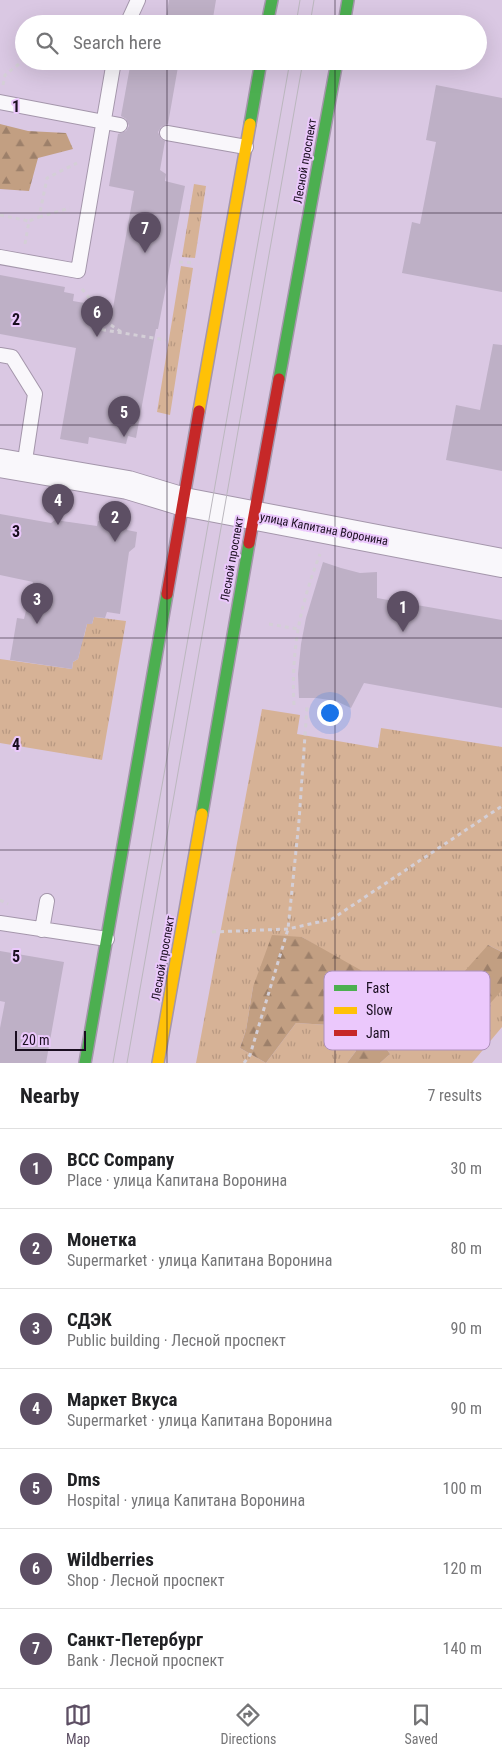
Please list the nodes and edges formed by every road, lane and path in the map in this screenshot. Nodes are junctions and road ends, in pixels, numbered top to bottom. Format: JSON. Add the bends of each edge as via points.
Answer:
{"nodes":[{"id":1,"x":138,"y":0,"type":"edge"},
{"id":2,"x":272,"y":0,"type":"edge"},
{"id":3,"x":348,"y":0,"type":"edge"},
{"id":4,"x":131,"y":15,"type":"edge"},
{"id":5,"x":270,"y":15,"type":"edge"},
{"id":6,"x":346,"y":15,"type":"edge"},
{"id":7,"x":15,"y":67,"type":"edge"},
{"id":8,"x":113,"y":70,"type":"edge"},
{"id":9,"x":259,"y":70,"type":"edge"},
{"id":10,"x":335,"y":70,"type":"edge"},
{"id":11,"x":0,"y":102,"type":"edge"},
{"id":12,"x":104,"y":122,"type":"junction"},
{"id":13,"x":120,"y":125,"type":"dead end"},
{"id":14,"x":167,"y":133,"type":"dead end"},
{"id":15,"x":246,"y":147,"type":"junction"},
{"id":16,"x":98,"y":153,"type":"junction"},
{"id":17,"x":90,"y":202,"type":"junction"},
{"id":18,"x":0,"y":215,"type":"edge"},
{"id":19,"x":39,"y":217,"type":"junction"},
{"id":20,"x":29,"y":221,"type":"junction"},
{"id":21,"x":0,"y":257,"type":"edge"},
{"id":22,"x":22,"y":261,"type":"junction"},
{"id":23,"x":179,"y":262,"type":"dead end"},
{"id":24,"x":194,"y":263,"type":"dead end"},
{"id":25,"x":100,"y":318,"type":"dead end"},
{"id":26,"x":98,"y":333,"type":"dead end"},
{"id":27,"x":123,"y":333,"type":"junction"},
{"id":28,"x":166,"y":340,"type":"dead end"},
{"id":29,"x":0,"y":355,"type":"edge"},
{"id":30,"x":12,"y":465,"type":"edge"},
{"id":31,"x":184,"y":502,"type":"junction"},
{"id":32,"x":254,"y":516,"type":"junction"},
{"id":33,"x":318,"y":549,"type":"dead end"},
{"id":34,"x":502,"y":563,"type":"edge"},
{"id":35,"x":269,"y":624,"type":"dead end"},
{"id":36,"x":298,"y":629,"type":"junction"},
{"id":37,"x":294,"y":704,"type":"dead end"},
{"id":38,"x":307,"y":707,"type":"dead end"},
{"id":39,"x":502,"y":806,"type":"edge"},
{"id":40,"x":47,"y":901,"type":"dead end"},
{"id":41,"x":0,"y":924,"type":"edge"},
{"id":42,"x":288,"y":928,"type":"junction"},
{"id":43,"x":42,"y":930,"type":"junction"},
{"id":44,"x":212,"y":932,"type":"dead end"},
{"id":45,"x":107,"y":939,"type":"junction"},
{"id":46,"x":85,"y":1063,"type":"edge"},
{"id":47,"x":158,"y":1063,"type":"edge"},
{"id":48,"x":244,"y":1063,"type":"edge"}],
"edges":[{"from":1,"to":4,"type":"lane"},
{"from":2,"to":5,"type":"main road"},
{"from":3,"to":6,"type":"main road"},
{"from":7,"to":11,"type":"path","via":[[5,75]]},
{"from":8,"to":12,"type":"lane"},
{"from":9,"to":15,"type":"main road"},
{"from":10,"to":32,"type":"main road","name":"Лесной проспект"},
{"from":11,"to":12,"type":"lane"},
{"from":12,"to":13,"type":"lane"},
{"from":12,"to":16,"type":"lane"},
{"from":14,"to":15,"type":"lane"},
{"from":15,"to":31,"type":"main road"},
{"from":16,"to":17,"type":"lane"},
{"from":16,"to":19,"type":"path","via":[[46,178]]},
{"from":17,"to":19,"type":"path"},
{"from":17,"to":22,"type":"lane","via":[[78,272]]},
{"from":18,"to":20,"type":"path"},
{"from":19,"to":20,"type":"path"},
{"from":20,"to":22,"type":"path"},
{"from":21,"to":22,"type":"lane"},
{"from":23,"to":24,"type":"path"},
{"from":25,"to":27,"type":"path"},
{"from":26,"to":27,"type":"path","via":[[98,329]]},
{"from":27,"to":28,"type":"path"},
{"from":29,"to":30,"type":"lane","via":[[12,357],[34,394]]},
{"from":30,"to":31,"type":"street","name":"улица Капитана Воронина","via":[[128,486]]},
{"from":31,"to":32,"type":"street","name":"улица Капитана Воронина"},
{"from":31,"to":45,"type":"main road"},
{"from":32,"to":34,"type":"street","name":"улица Капитана Воронина"},
{"from":32,"to":47,"type":"main road","name":"Лесной проспект"},
{"from":33,"to":36,"type":"path","via":[[322,550],[300,611]]},
{"from":35,"to":36,"type":"path"},
{"from":36,"to":37,"type":"path","via":[[292,675]]},
{"from":38,"to":42,"type":"path"},
{"from":39,"to":42,"type":"path","via":[[332,919]]},
{"from":40,"to":43,"type":"lane"},
{"from":41,"to":43,"type":"lane"},
{"from":42,"to":44,"type":"path"},
{"from":42,"to":48,"type":"path","via":[[250,1056]]},
{"from":43,"to":45,"type":"lane"},
{"from":45,"to":46,"type":"main road"}]}
